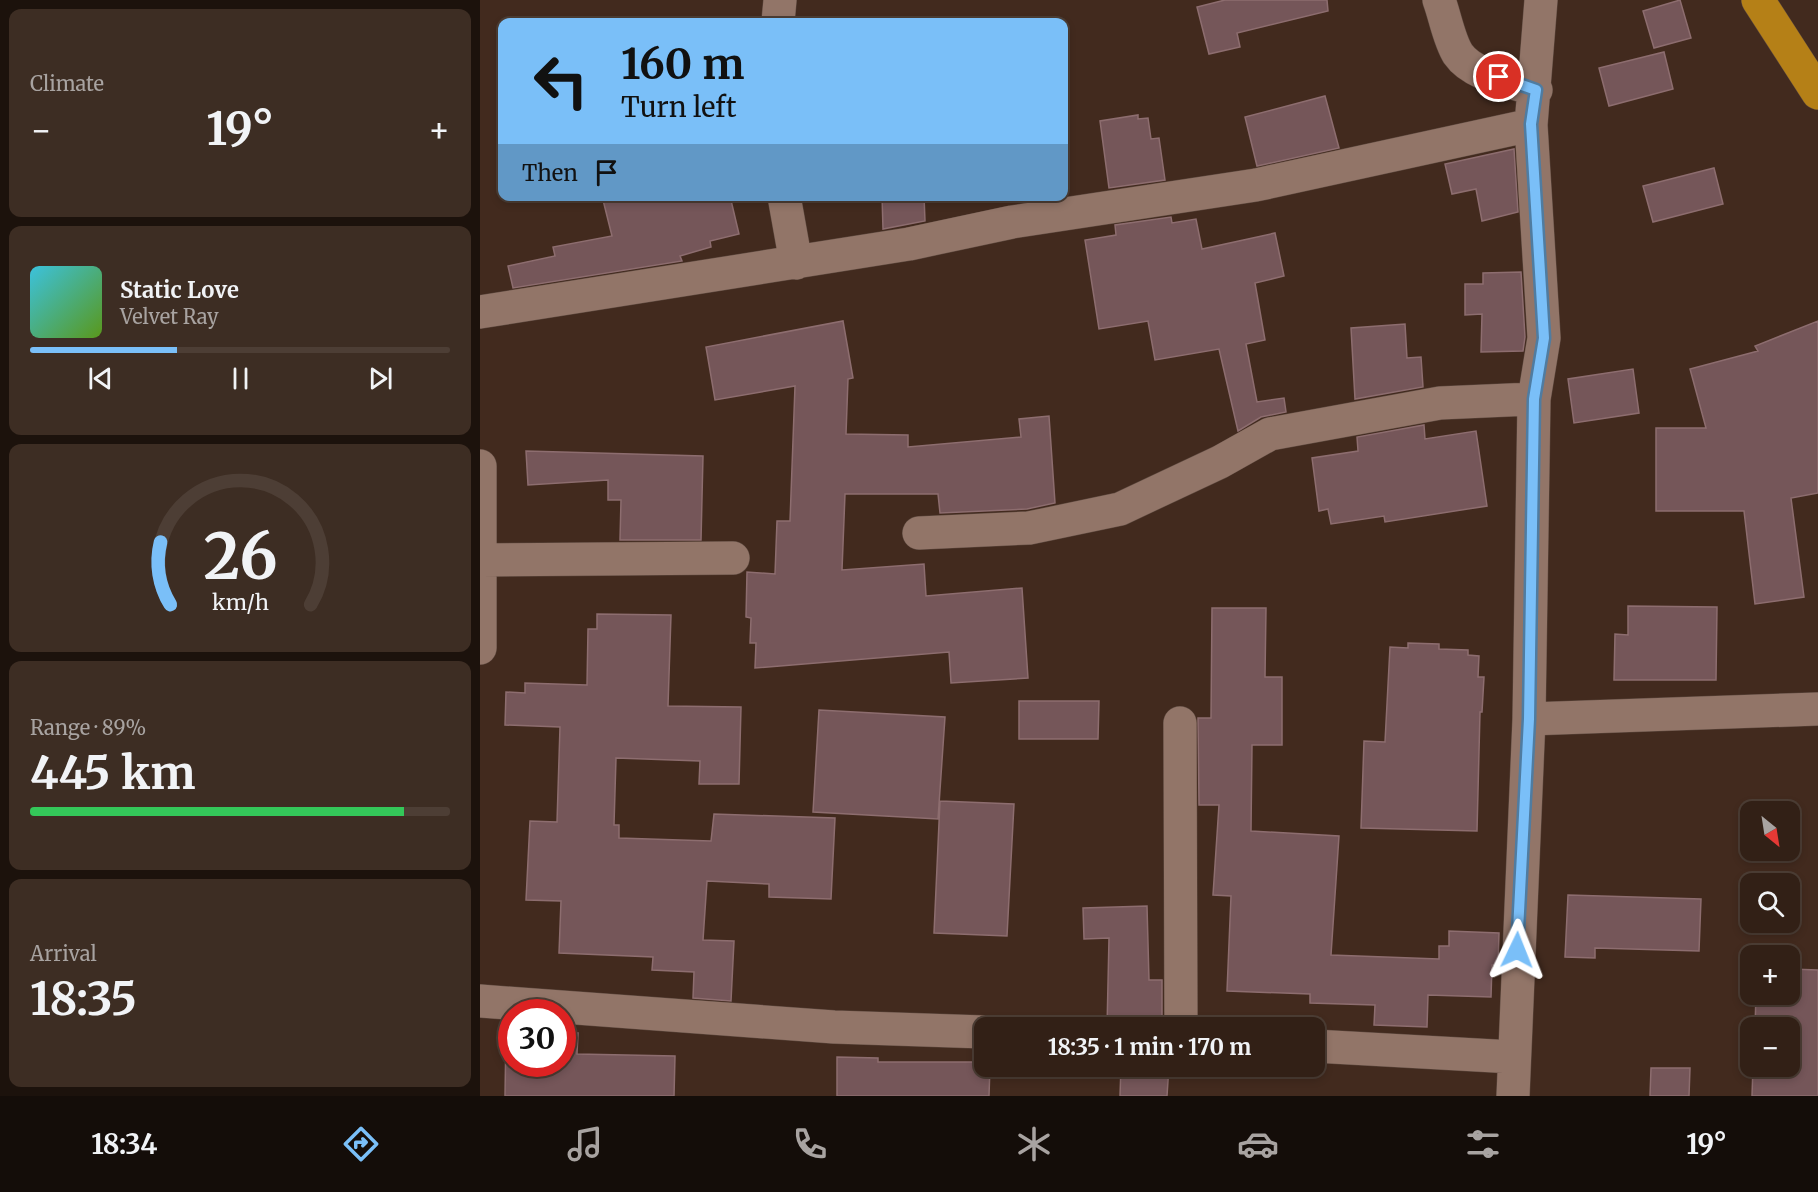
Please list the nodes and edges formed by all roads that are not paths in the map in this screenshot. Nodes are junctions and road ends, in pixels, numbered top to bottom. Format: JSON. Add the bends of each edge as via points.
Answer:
{"nodes":[{"id":1,"x":780,"y":0,"type":"edge"},
{"id":2,"x":1439,"y":0,"type":"edge"},
{"id":3,"x":1541,"y":0,"type":"edge"},
{"id":4,"x":1758,"y":0,"type":"edge"},
{"id":5,"x":778,"y":18,"type":"edge"},
{"id":6,"x":1536,"y":90,"type":"junction"},
{"id":7,"x":1818,"y":93,"type":"edge"},
{"id":8,"x":1531,"y":124,"type":"junction"},
{"id":9,"x":785,"y":201,"type":"edge"},
{"id":10,"x":1012,"y":209,"type":"edge"},
{"id":11,"x":796,"y":262,"type":"junction"},
{"id":12,"x":480,"y":312,"type":"edge"},
{"id":13,"x":1534,"y":399,"type":"junction"},
{"id":14,"x":480,"y":466,"type":"edge"},
{"id":15,"x":919,"y":533,"type":"dead end"},
{"id":16,"x":732,"y":558,"type":"dead end"},
{"id":17,"x":482,"y":560,"type":"junction"},
{"id":18,"x":480,"y":648,"type":"edge"},
{"id":19,"x":1818,"y":709,"type":"edge"},
{"id":20,"x":1529,"y":719,"type":"junction"},
{"id":21,"x":1180,"y":723,"type":"dead end"},
{"id":22,"x":480,"y":1001,"type":"edge"},
{"id":23,"x":1181,"y":1017,"type":"edge"},
{"id":24,"x":974,"y":1032,"type":"edge"},
{"id":25,"x":1325,"y":1047,"type":"edge"},
{"id":26,"x":1514,"y":1057,"type":"junction"},
{"id":27,"x":1513,"y":1096,"type":"edge"}],
"edges":[{"from":1,"to":5,"type":"street"},
{"from":2,"to":6,"type":"street","via":[[1458,54],[1480,71]]},
{"from":3,"to":6,"type":"street"},
{"from":4,"to":7,"type":"highway"},
{"from":6,"to":8,"type":"street"},
{"from":8,"to":10,"type":"street","via":[[1256,185]]},
{"from":8,"to":13,"type":"street","via":[[1544,338]]},
{"from":9,"to":11,"type":"street"},
{"from":10,"to":11,"type":"street","via":[[909,244]]},
{"from":11,"to":12,"type":"street"},
{"from":13,"to":15,"type":"street","via":[[1440,403],[1270,434],[1120,509],[1029,528]]},
{"from":13,"to":20,"type":"street"},
{"from":14,"to":17,"type":"street"},
{"from":16,"to":17,"type":"street"},
{"from":17,"to":18,"type":"street"},
{"from":19,"to":20,"type":"street"},
{"from":20,"to":26,"type":"street"},
{"from":21,"to":23,"type":"street"},
{"from":22,"to":24,"type":"street","via":[[834,1027]]},
{"from":25,"to":26,"type":"street"},
{"from":26,"to":27,"type":"street"}]}
